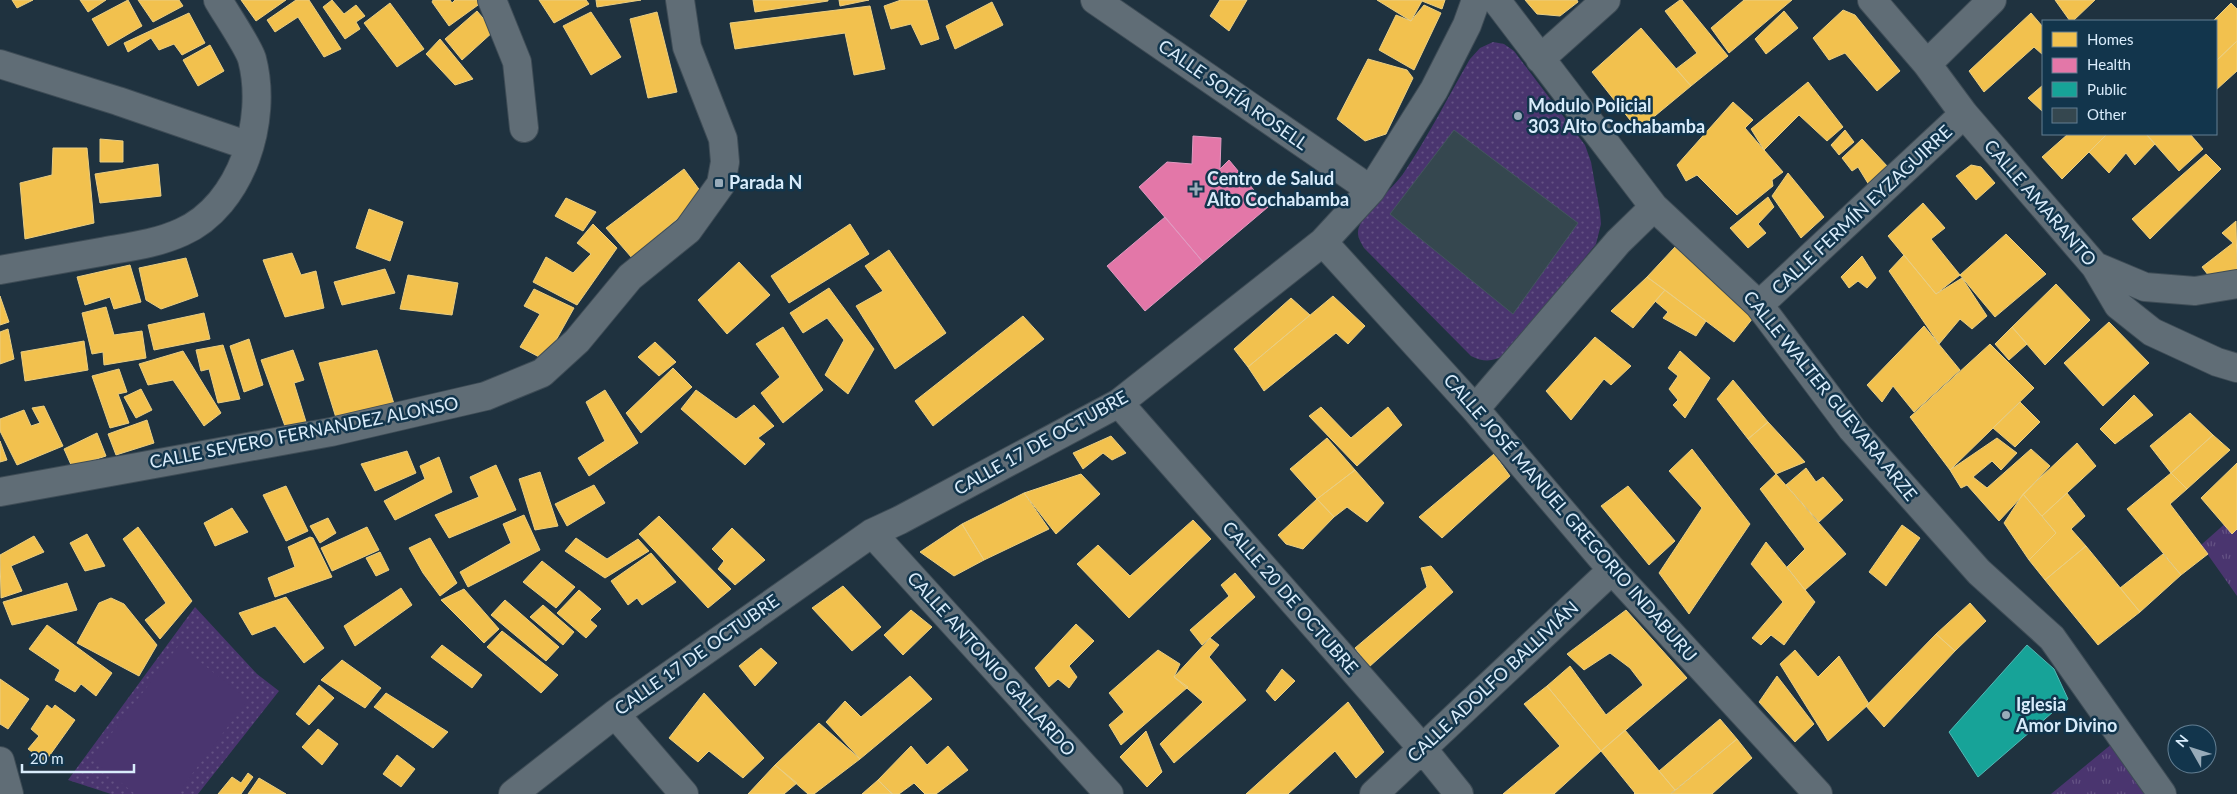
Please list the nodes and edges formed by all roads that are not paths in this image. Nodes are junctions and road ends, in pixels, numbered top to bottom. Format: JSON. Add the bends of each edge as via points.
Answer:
{"nodes":[{"id":1,"x":218,"y":0,"type":"edge"},
{"id":2,"x":492,"y":0,"type":"edge"},
{"id":3,"x":680,"y":0,"type":"edge"},
{"id":4,"x":1095,"y":0,"type":"edge"},
{"id":5,"x":1476,"y":0,"type":"edge"},
{"id":6,"x":1496,"y":0,"type":"edge"},
{"id":7,"x":1606,"y":0,"type":"edge"},
{"id":8,"x":1872,"y":0,"type":"edge"},
{"id":9,"x":1992,"y":0,"type":"edge"},
{"id":10,"x":1540,"y":59,"type":"junction"},
{"id":11,"x":0,"y":64,"type":"edge"},
{"id":12,"x":1927,"y":64,"type":"junction"},
{"id":13,"x":1964,"y":114,"type":"junction"},
{"id":14,"x":524,"y":128,"type":"dead end"},
{"id":15,"x":249,"y":146,"type":"junction"},
{"id":16,"x":1371,"y":190,"type":"junction"},
{"id":17,"x":1654,"y":207,"type":"junction"},
{"id":18,"x":1323,"y":242,"type":"junction"},
{"id":19,"x":2096,"y":266,"type":"junction"},
{"id":20,"x":0,"y":270,"type":"edge"},
{"id":21,"x":2237,"y":284,"type":"edge"},
{"id":22,"x":1759,"y":305,"type":"junction"},
{"id":23,"x":2237,"y":368,"type":"edge"},
{"id":24,"x":1119,"y":403,"type":"junction"},
{"id":25,"x":1475,"y":409,"type":"junction"},
{"id":26,"x":0,"y":492,"type":"edge"},
{"id":27,"x":872,"y":533,"type":"junction"},
{"id":28,"x":1612,"y":570,"type":"junction"},
{"id":29,"x":615,"y":714,"type":"junction"},
{"id":30,"x":1422,"y":748,"type":"junction"},
{"id":31,"x":1,"y":762,"type":"edge"},
{"id":32,"x":9,"y":794,"type":"edge"},
{"id":33,"x":513,"y":794,"type":"edge"},
{"id":34,"x":684,"y":794,"type":"edge"},
{"id":35,"x":1108,"y":794,"type":"edge"},
{"id":36,"x":1374,"y":794,"type":"edge"},
{"id":37,"x":1459,"y":794,"type":"edge"},
{"id":38,"x":1818,"y":794,"type":"edge"},
{"id":39,"x":2162,"y":794,"type":"edge"}],
"edges":[{"from":1,"to":15,"type":"street","via":[[252,58],[257,102]]},
{"from":2,"to":14,"type":"street","via":[[517,62]]},
{"from":3,"to":26,"type":"street","name":"CALLE SEVERO FERNANDEZ ALONSO","via":[[687,47],[722,139],[725,162],[721,184],[688,230],[630,277],[577,340],[542,373],[486,396],[331,432]]},
{"from":4,"to":16,"type":"street","name":"CALLE SOFÍA ROSELL"},
{"from":5,"to":16,"type":"street","name":"CALLE 17 DE OCTUBRE","via":[[1468,25],[1434,90]]},
{"from":6,"to":10,"type":"street","name":"CALLE WALTER GUEVARA ARZE"},
{"from":7,"to":10,"type":"street"},
{"from":8,"to":12,"type":"street","name":"CALLE AMARANTO"},
{"from":9,"to":12,"type":"street"},
{"from":10,"to":17,"type":"street","name":"CALLE WALTER GUEVARA ARZE"},
{"from":11,"to":15,"type":"street"},
{"from":12,"to":13,"type":"street","name":"CALLE AMARANTO"},
{"from":13,"to":19,"type":"street","name":"CALLE AMARANTO"},
{"from":13,"to":22,"type":"street","name":"CALLE FERMÍN EYZAGUIRRE"},
{"from":15,"to":20,"type":"street","via":[[236,181],[212,213],[183,232],[151,243]]},
{"from":16,"to":18,"type":"street","name":"CALLE 17 DE OCTUBRE"},
{"from":17,"to":22,"type":"street","name":"CALLE WALTER GUEVARA ARZE"},
{"from":17,"to":25,"type":"street","via":[[1618,242]]},
{"from":18,"to":24,"type":"street","name":"CALLE 17 DE OCTUBRE"},
{"from":18,"to":25,"type":"street","name":"CALLE JOSÉ MANUEL GREGORIO INDABURU"},
{"from":19,"to":21,"type":"street","via":[[2146,287],[2195,291]]},
{"from":19,"to":23,"type":"street","name":"CALLE AMARANTO","via":[[2118,305],[2152,332]]},
{"from":22,"to":39,"type":"street","name":"CALLE WALTER GUEVARA ARZE","via":[[1852,429],[1979,572],[2052,638]]},
{"from":24,"to":27,"type":"street","name":"CALLE 17 DE OCTUBRE"},
{"from":24,"to":30,"type":"street","name":"CALLE 20 DE OCTUBRE"},
{"from":25,"to":28,"type":"street","name":"CALLE JOSÉ MANUEL GREGORIO INDABURU"},
{"from":27,"to":29,"type":"street","name":"CALLE 17 DE OCTUBRE"},
{"from":27,"to":35,"type":"street","name":"CALLE ANTONIO GALLARDO"},
{"from":28,"to":30,"type":"street","name":"CALLE ADOLFO BALLIVIÁN"},
{"from":28,"to":38,"type":"street","name":"CALLE JOSÉ MANUEL GREGORIO INDABURU"},
{"from":29,"to":33,"type":"street","name":"CALLE 17 DE OCTUBRE"},
{"from":29,"to":34,"type":"street"},
{"from":30,"to":36,"type":"street","name":"CALLE ADOLFO BALLIVIÁN"},
{"from":30,"to":37,"type":"street","name":"CALLE 20 DE OCTUBRE"},
{"from":31,"to":32,"type":"street"}]}
